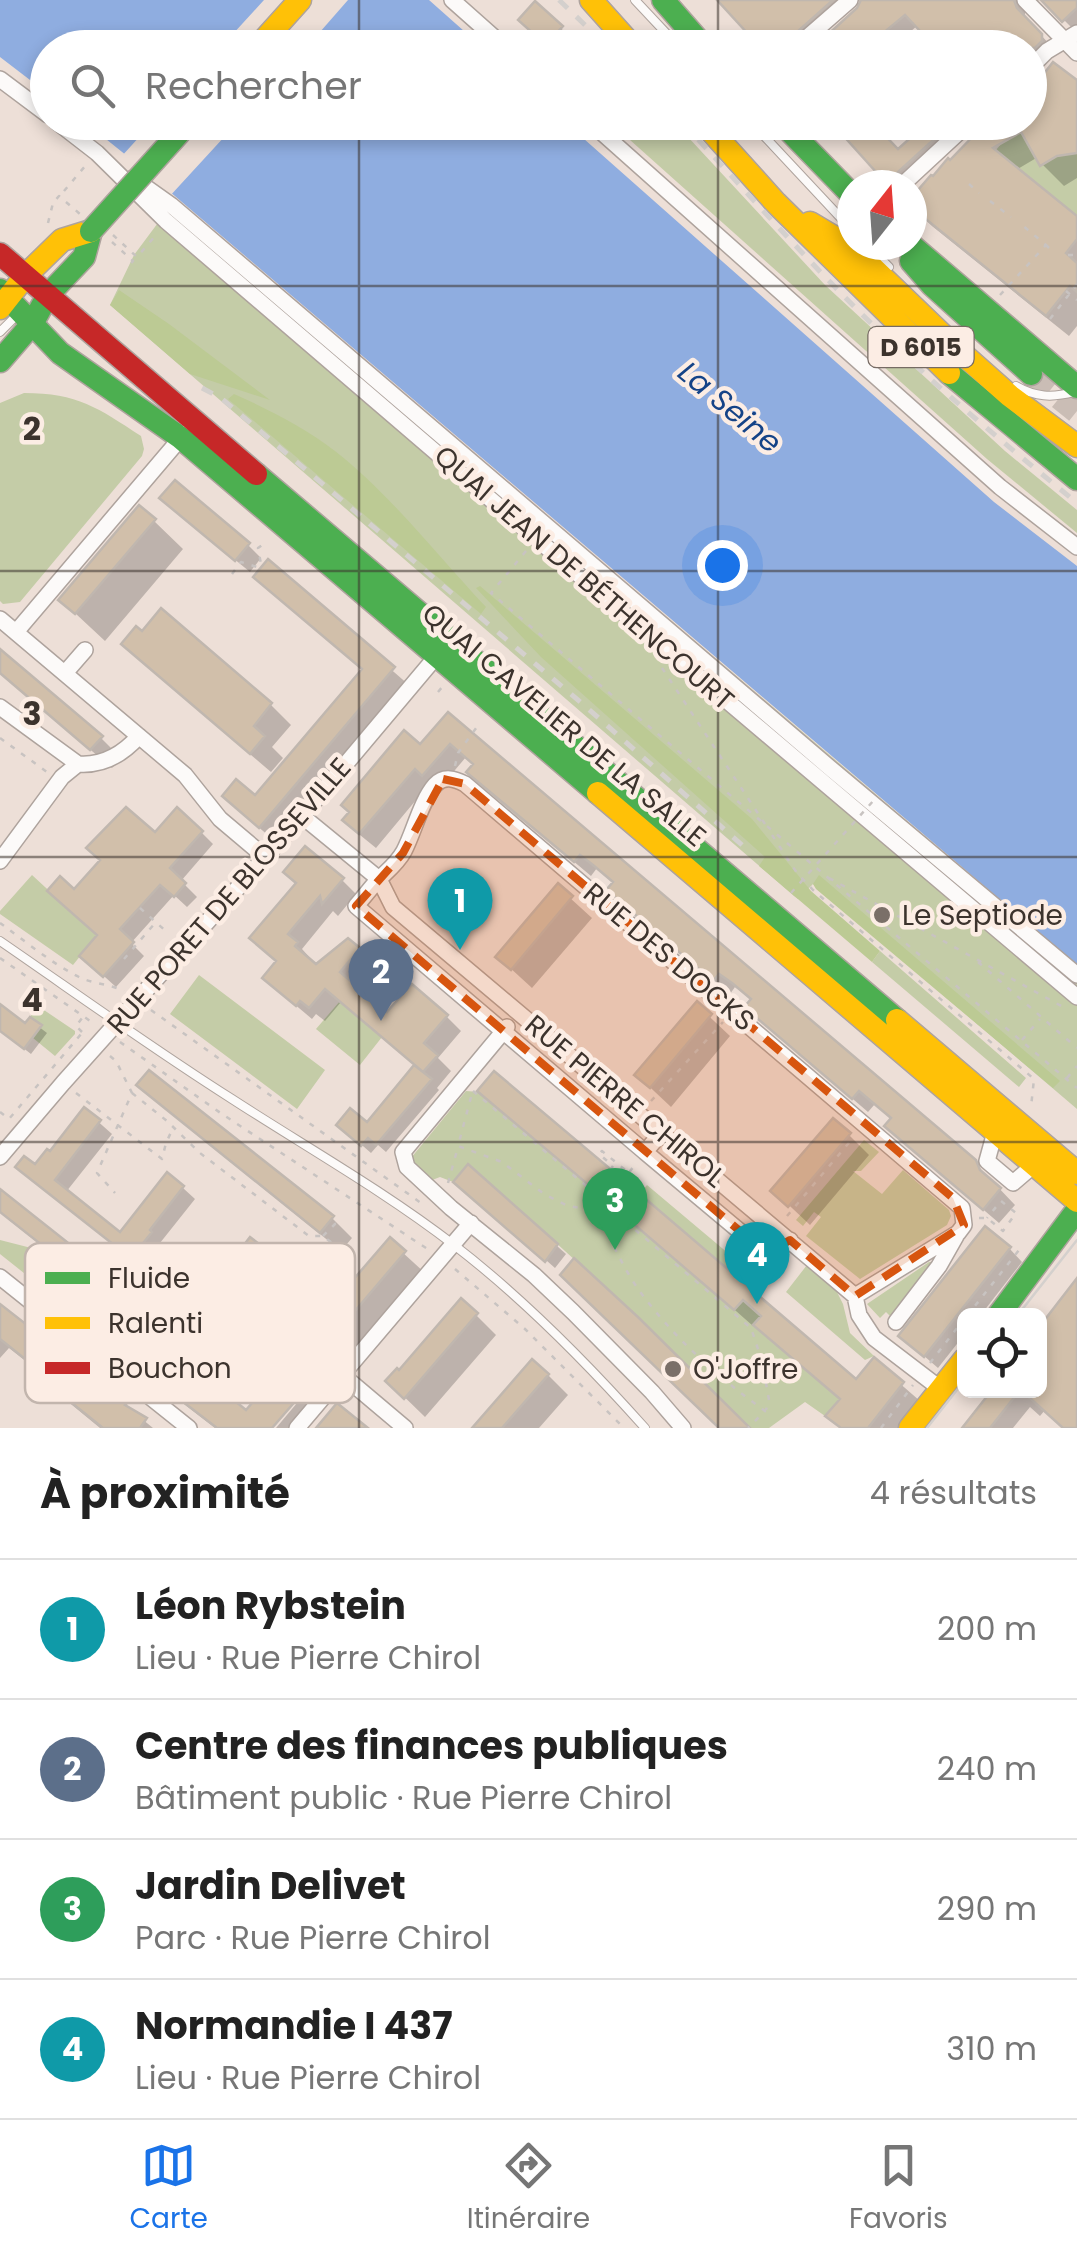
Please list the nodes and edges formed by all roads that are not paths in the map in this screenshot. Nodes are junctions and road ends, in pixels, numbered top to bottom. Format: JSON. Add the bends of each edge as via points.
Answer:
{"nodes":[{"id":1,"x":300,"y":0,"type":"edge"},
{"id":2,"x":452,"y":0,"type":"edge"},
{"id":3,"x":591,"y":0,"type":"edge"},
{"id":4,"x":635,"y":0,"type":"edge"},
{"id":5,"x":663,"y":0,"type":"edge"},
{"id":6,"x":685,"y":0,"type":"edge"},
{"id":7,"x":850,"y":0,"type":"edge"},
{"id":8,"x":1025,"y":0,"type":"edge"},
{"id":9,"x":273,"y":30,"type":"edge"},
{"id":10,"x":486,"y":30,"type":"edge"},
{"id":11,"x":618,"y":30,"type":"edge"},
{"id":12,"x":663,"y":30,"type":"edge"},
{"id":13,"x":689,"y":30,"type":"edge"},
{"id":14,"x":711,"y":30,"type":"edge"},
{"id":15,"x":816,"y":30,"type":"edge"},
{"id":16,"x":1071,"y":36,"type":"edge"},
{"id":17,"x":1047,"y":51,"type":"edge"},
{"id":18,"x":1077,"y":53,"type":"edge"},
{"id":19,"x":0,"y":79,"type":"edge"},
{"id":20,"x":30,"y":102,"type":"edge"},
{"id":21,"x":80,"y":140,"type":"edge"},
{"id":22,"x":170,"y":140,"type":"edge"},
{"id":23,"x":610,"y":140,"type":"edge"},
{"id":24,"x":719,"y":140,"type":"edge"},
{"id":25,"x":767,"y":140,"type":"edge"},
{"id":26,"x":800,"y":140,"type":"edge"},
{"id":27,"x":951,"y":140,"type":"edge"},
{"id":28,"x":96,"y":153,"type":"junction"},
{"id":29,"x":918,"y":170,"type":"edge"},
{"id":30,"x":837,"y":178,"type":"edge"},
{"id":31,"x":776,"y":203,"type":"junction"},
{"id":32,"x":837,"y":214,"type":"edge"},
{"id":33,"x":84,"y":222,"type":"junction"},
{"id":34,"x":0,"y":254,"type":"edge"},
{"id":35,"x":927,"y":259,"type":"edge"},
{"id":36,"x":882,"y":260,"type":"edge"},
{"id":37,"x":911,"y":260,"type":"edge"},
{"id":38,"x":893,"y":271,"type":"dead end"},
{"id":39,"x":26,"y":274,"type":"junction"},
{"id":40,"x":48,"y":295,"type":"junction"},
{"id":41,"x":12,"y":306,"type":"edge"},
{"id":42,"x":0,"y":332,"type":"edge"},
{"id":43,"x":0,"y":362,"type":"edge"},
{"id":44,"x":1022,"y":378,"type":"joint"},
{"id":45,"x":1077,"y":389,"type":"edge"},
{"id":46,"x":188,"y":430,"type":"junction"},
{"id":47,"x":1074,"y":437,"type":"edge"},
{"id":48,"x":1077,"y":479,"type":"edge"},
{"id":49,"x":1077,"y":548,"type":"edge"},
{"id":50,"x":0,"y":619,"type":"edge"},
{"id":51,"x":16,"y":632,"type":"junction"},
{"id":52,"x":84,"y":650,"type":"dead end"},
{"id":53,"x":464,"y":650,"type":"junction"},
{"id":54,"x":436,"y":656,"type":"junction"},
{"id":55,"x":65,"y":673,"type":"junction"},
{"id":56,"x":0,"y":707,"type":"edge"},
{"id":57,"x":139,"y":736,"type":"junction"},
{"id":58,"x":78,"y":764,"type":"junction"},
{"id":59,"x":302,"y":816,"type":"junction"},
{"id":60,"x":265,"y":857,"type":"junction"},
{"id":61,"x":0,"y":860,"type":"edge"},
{"id":62,"x":379,"y":879,"type":"junction"},
{"id":63,"x":0,"y":942,"type":"edge"},
{"id":64,"x":1077,"y":976,"type":"edge"},
{"id":65,"x":1077,"y":997,"type":"edge"},
{"id":66,"x":519,"y":1012,"type":"junction"},
{"id":67,"x":503,"y":1031,"type":"junction"},
{"id":68,"x":106,"y":1032,"type":"junction"},
{"id":69,"x":662,"y":1132,"type":"junction"},
{"id":70,"x":646,"y":1152,"type":"junction"},
{"id":71,"x":0,"y":1157,"type":"edge"},
{"id":72,"x":1077,"y":1173,"type":"edge"},
{"id":73,"x":1077,"y":1202,"type":"edge"},
{"id":74,"x":1077,"y":1210,"type":"edge"},
{"id":75,"x":471,"y":1222,"type":"junction"},
{"id":76,"x":958,"y":1233,"type":"junction"},
{"id":77,"x":790,"y":1240,"type":"junction"},
{"id":78,"x":452,"y":1243,"type":"junction"},
{"id":79,"x":0,"y":1277,"type":"edge"},
{"id":80,"x":855,"y":1296,"type":"junction"},
{"id":81,"x":25,"y":1297,"type":"edge"},
{"id":82,"x":1004,"y":1308,"type":"edge"},
{"id":83,"x":896,"y":1322,"type":"dead end"},
{"id":84,"x":355,"y":1357,"type":"edge"},
{"id":85,"x":957,"y":1370,"type":"edge"},
{"id":86,"x":355,"y":1386,"type":"edge"},
{"id":87,"x":942,"y":1390,"type":"junction"},
{"id":88,"x":158,"y":1403,"type":"edge"},
{"id":89,"x":317,"y":1403,"type":"edge"},
{"id":90,"x":189,"y":1428,"type":"edge"},
{"id":91,"x":297,"y":1428,"type":"edge"},
{"id":92,"x":405,"y":1428,"type":"edge"},
{"id":93,"x":645,"y":1428,"type":"edge"},
{"id":94,"x":684,"y":1428,"type":"edge"},
{"id":95,"x":910,"y":1428,"type":"edge"}],
"edges":[{"from":1,"to":9,"type":"main road"},
{"from":2,"to":10,"type":"street"},
{"from":3,"to":11,"type":"main road"},
{"from":4,"to":12,"type":"lane"},
{"from":5,"to":13,"type":"main road"},
{"from":6,"to":14,"type":"main road"},
{"from":7,"to":15,"type":"street"},
{"from":8,"to":16,"type":"street","via":[[1048,26]]},
{"from":16,"to":17,"type":"street"},
{"from":16,"to":18,"type":"street"},
{"from":19,"to":20,"type":"street"},
{"from":21,"to":28,"type":"street","name":"QUAI JEAN DE BÉTHENCOURT"},
{"from":22,"to":33,"type":"main road","bridge":true},
{"from":23,"to":49,"type":"street"},
{"from":24,"to":31,"type":"main road","number":"D 6015"},
{"from":25,"to":32,"type":"lane"},
{"from":26,"to":30,"type":"main road"},
{"from":27,"to":29,"type":"street"},
{"from":28,"to":64,"type":"street","name":"QUAI JEAN DE BÉTHENCOURT","via":[[171,205]]},
{"from":28,"to":65,"type":"street","name":"QUAI JEAN DE BÉTHENCOURT","via":[[166,222]]},
{"from":31,"to":47,"type":"main road","number":"D 6015","via":[[852,248],[1010,396]]},
{"from":31,"to":48,"type":"main road","number":"D 6015","via":[[940,365]]},
{"from":33,"to":39,"type":"main road"},
{"from":33,"to":40,"type":"main road","via":[[84,256]]},
{"from":34,"to":39,"type":"main road","name":"QUAI CAVELIER DE LA SALLE"},
{"from":35,"to":45,"type":"main road","number":"D 6015"},
{"from":36,"to":38,"type":"lane"},
{"from":37,"to":44,"type":"main road","number":"D 6015"},
{"from":39,"to":40,"type":"main road","name":"QUAI CAVELIER DE LA SALLE"},
{"from":39,"to":41,"type":"main road"},
{"from":40,"to":41,"type":"main road"},
{"from":40,"to":46,"type":"main road","name":"QUAI CAVELIER DE LA SALLE"},
{"from":41,"to":42,"type":"lane"},
{"from":41,"to":43,"type":"main road"},
{"from":41,"to":46,"type":"main road","name":"QUAI CAVELIER DE LA SALLE","via":[[60,353]]},
{"from":44,"to":45,"type":"lane","via":[[1027,392],[1041,396]]},
{"from":46,"to":51,"type":"street"},
{"from":46,"to":53,"type":"main road","name":"QUAI CAVELIER DE LA SALLE"},
{"from":46,"to":54,"type":"main road","name":"QUAI CAVELIER DE LA SALLE"},
{"from":50,"to":51,"type":"street"},
{"from":51,"to":55,"type":"street"},
{"from":52,"to":55,"type":"street"},
{"from":53,"to":54,"type":"street"},
{"from":53,"to":72,"type":"main road","name":"QUAI CAVELIER DE LA SALLE"},
{"from":54,"to":59,"type":"street","name":"RUE PORET DE BLOSSEVILLE"},
{"from":54,"to":73,"type":"main road","name":"QUAI CAVELIER DE LA SALLE"},
{"from":55,"to":57,"type":"street"},
{"from":56,"to":58,"type":"street"},
{"from":57,"to":58,"type":"street","via":[[120,754]]},
{"from":57,"to":60,"type":"street"},
{"from":58,"to":61,"type":"street"},
{"from":59,"to":60,"type":"street","name":"RUE PORET DE BLOSSEVILLE"},
{"from":59,"to":62,"type":"street","name":"RUE PIERRE CHIROL"},
{"from":60,"to":68,"type":"street","name":"RUE PORET DE BLOSSEVILLE"},
{"from":62,"to":66,"type":"street","name":"RUE PIERRE CHIROL","via":[[393,906]]},
{"from":62,"to":67,"type":"street","via":[[356,906]]},
{"from":62,"to":76,"type":"street","name":"RUE DES DOCKS","via":[[403,854],[436,785],[453,778],[464,784],[962,1208]]},
{"from":63,"to":68,"type":"lane"},
{"from":66,"to":67,"type":"street"},
{"from":66,"to":69,"type":"street","name":"RUE PIERRE CHIROL"},
{"from":67,"to":70,"type":"street"},
{"from":67,"to":75,"type":"street","via":[[404,1152],[406,1167]]},
{"from":68,"to":71,"type":"street","name":"RUE PORET DE BLOSSEVILLE"},
{"from":68,"to":78,"type":"lane","via":[[232,1099]]},
{"from":69,"to":70,"type":"street"},
{"from":69,"to":77,"type":"street","name":"RUE PIERRE CHIROL"},
{"from":70,"to":77,"type":"street","via":[[767,1254]]},
{"from":74,"to":82,"type":"main road"},
{"from":75,"to":78,"type":"street"},
{"from":75,"to":94,"type":"street","via":[[573,1312]]},
{"from":76,"to":80,"type":"street"},
{"from":76,"to":83,"type":"street"},
{"from":77,"to":80,"type":"street","name":"RUE PIERRE CHIROL"},
{"from":78,"to":84,"type":"street"},
{"from":78,"to":93,"type":"lane","via":[[521,1302]]},
{"from":79,"to":81,"type":"street"},
{"from":80,"to":87,"type":"street","name":"RUE PIERRE CHIROL","via":[[874,1338]]},
{"from":85,"to":87,"type":"main road"},
{"from":86,"to":92,"type":"street"},
{"from":87,"to":95,"type":"main road"},
{"from":88,"to":90,"type":"street"},
{"from":89,"to":91,"type":"street"}]}
